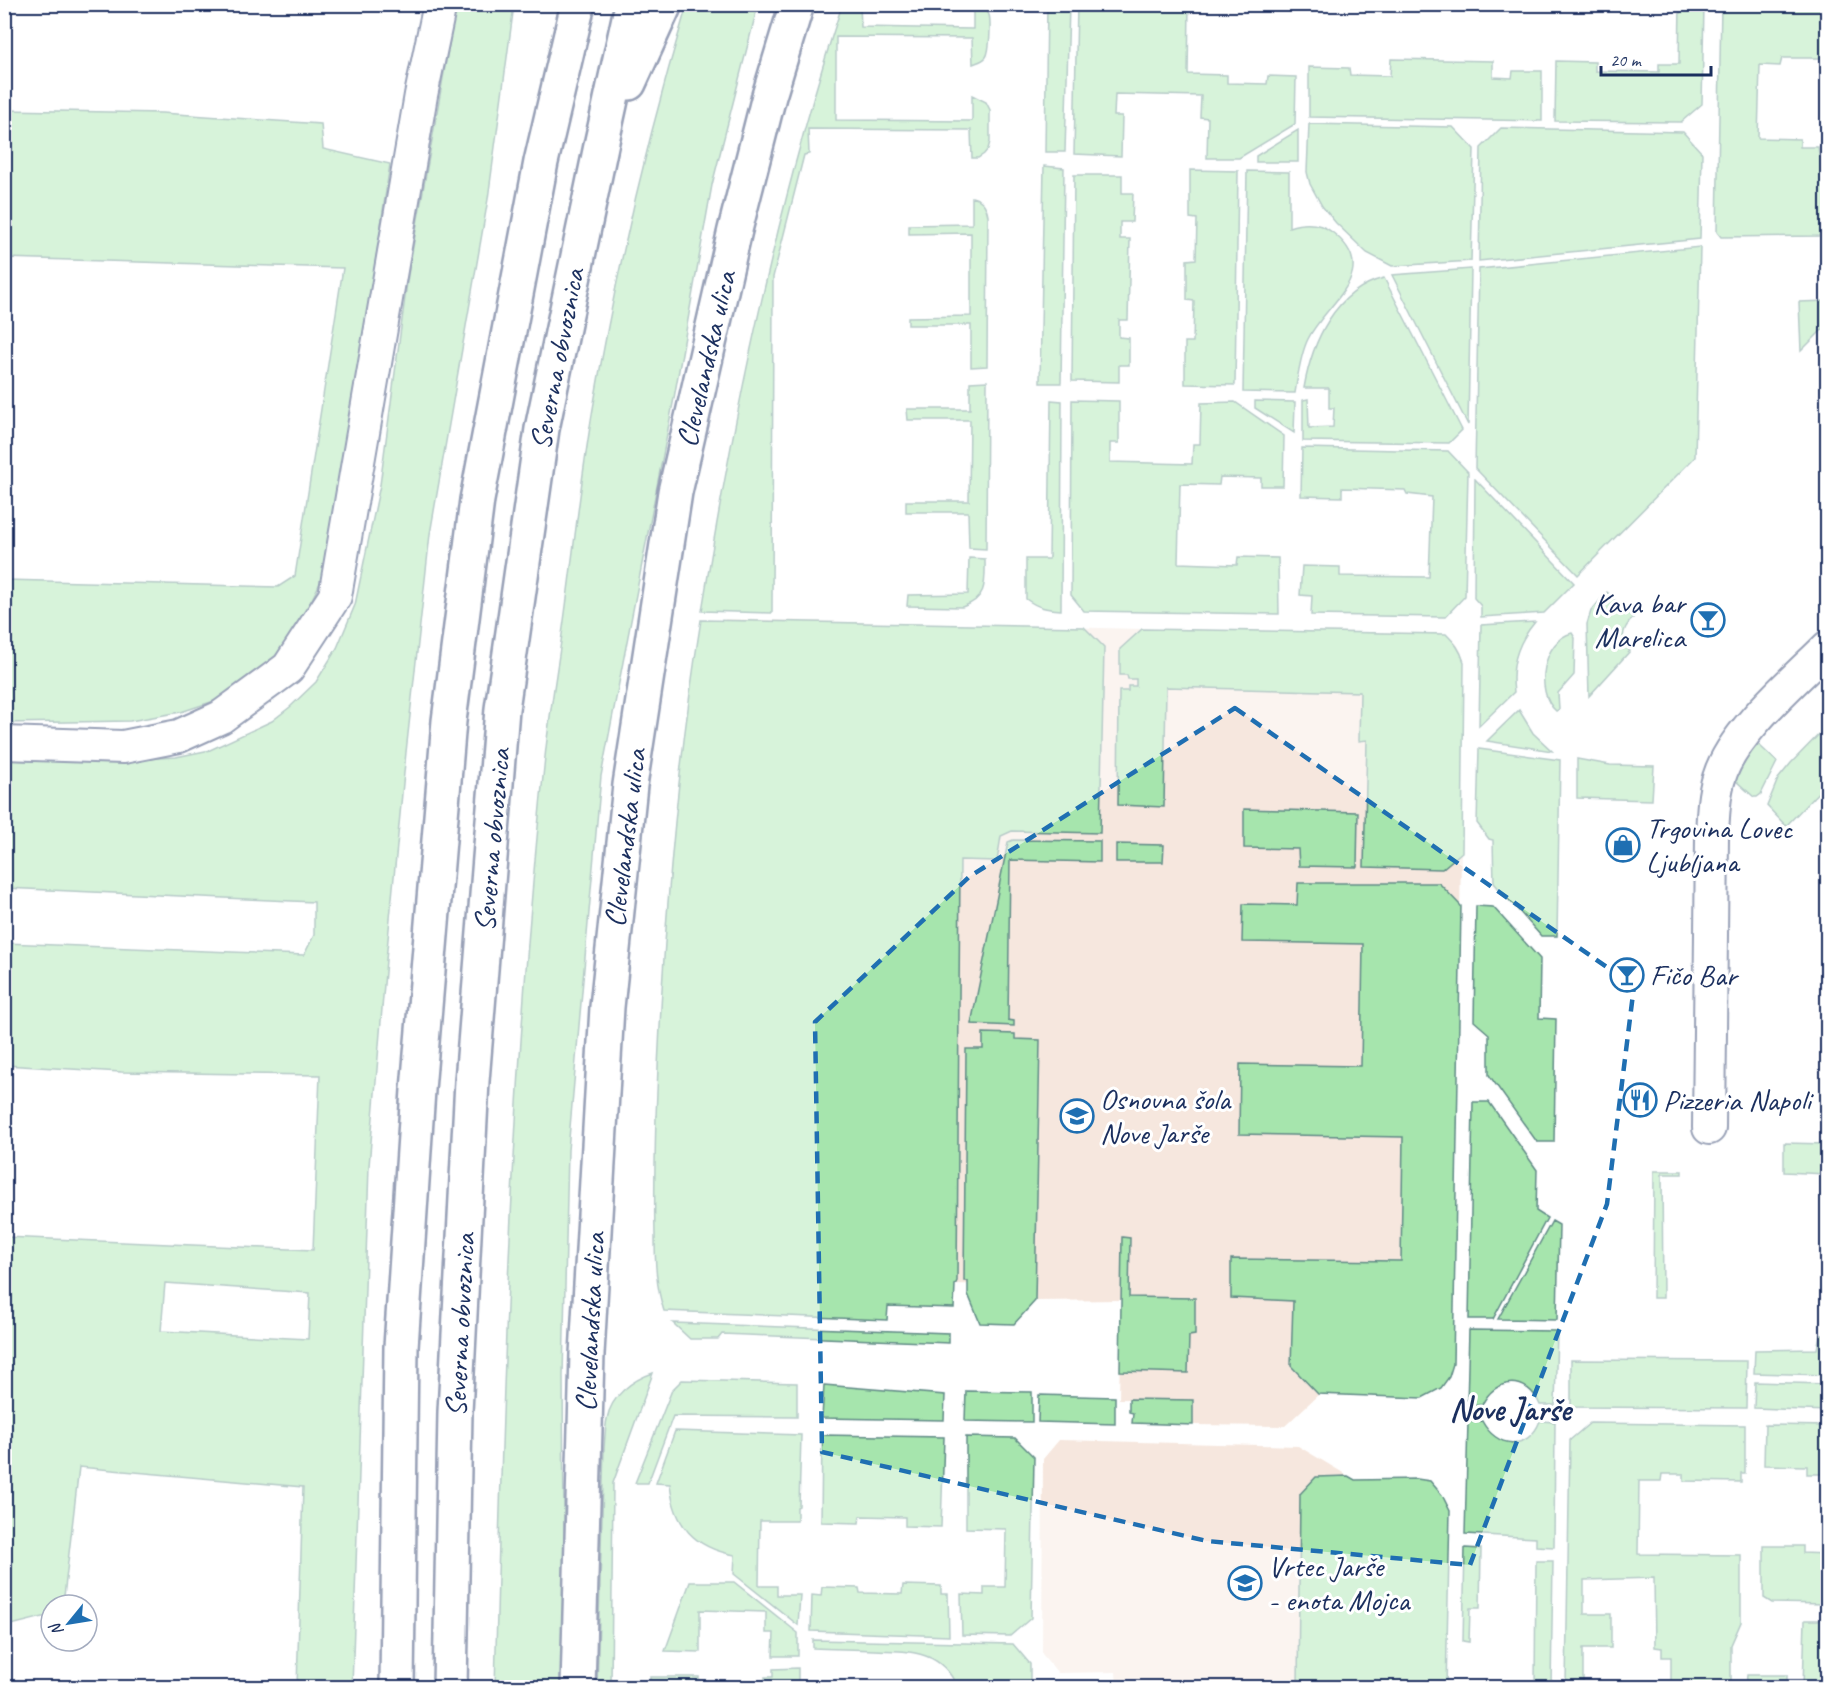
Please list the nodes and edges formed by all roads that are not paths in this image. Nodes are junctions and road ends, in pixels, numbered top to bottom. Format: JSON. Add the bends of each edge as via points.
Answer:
{"nodes":[{"id":1,"x":440,"y":4,"type":"edge"},
{"id":2,"x":632,"y":4,"type":"edge"},
{"id":3,"x":665,"y":4,"type":"edge"},
{"id":4,"x":797,"y":4,"type":"edge"},
{"id":5,"x":574,"y":13,"type":"edge"},
{"id":6,"x":602,"y":141,"type":"junction"},
{"id":7,"x":1827,"y":647,"type":"edge"},
{"id":8,"x":4,"y":743,"type":"edge"},
{"id":9,"x":1709,"y":1128,"type":"dead end"},
{"id":10,"x":397,"y":1688,"type":"edge"},
{"id":11,"x":450,"y":1688,"type":"edge"},
{"id":12,"x":578,"y":1688,"type":"edge"}],
"edges":[{"from":1,"to":8,"type":"street","via":[[334,596],[288,668],[220,717],[179,736],[123,747]]},
{"from":2,"to":6,"type":"main road","name":"Severna obvoznica"},
{"from":3,"to":6,"type":"main road"},
{"from":4,"to":12,"type":"main road","name":"Clevelandska ulica","via":[[735,230],[675,492],[630,785],[605,1030],[587,1354]]},
{"from":5,"to":10,"type":"main road","name":"Severna obvoznica","via":[[477,500],[449,722],[401,1347]]},
{"from":6,"to":11,"type":"main road","name":"Severna obvoznica","via":[[542,429],[502,709],[472,1081],[455,1412]]},
{"from":7,"to":9,"type":"street","via":[[1749,727],[1720,775],[1713,806]]}]}
